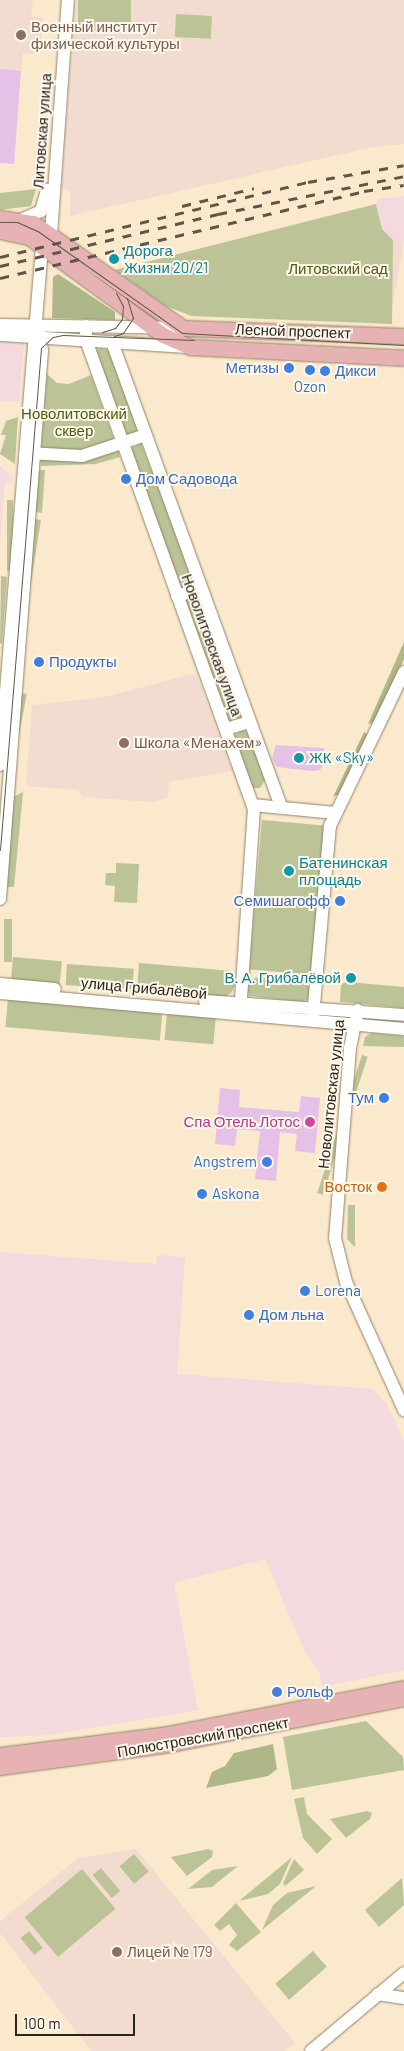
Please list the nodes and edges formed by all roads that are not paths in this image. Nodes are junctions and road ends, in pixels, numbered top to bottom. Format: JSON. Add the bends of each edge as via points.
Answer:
{"nodes":[{"id":1,"x":60,"y":0,"type":"edge"},
{"id":2,"x":68,"y":0,"type":"edge"},
{"id":3,"x":0,"y":218,"type":"edge"},
{"id":4,"x":23,"y":219,"type":"junction"},
{"id":5,"x":0,"y":231,"type":"edge"},
{"id":6,"x":47,"y":241,"type":"junction"},
{"id":7,"x":126,"y":289,"type":"junction"},
{"id":8,"x":136,"y":322,"type":"junction"},
{"id":9,"x":0,"y":325,"type":"edge"},
{"id":10,"x":86,"y":326,"type":"junction"},
{"id":11,"x":154,"y":328,"type":"junction"},
{"id":12,"x":183,"y":328,"type":"junction"},
{"id":13,"x":38,"y":334,"type":"junction"},
{"id":14,"x":0,"y":336,"type":"edge"},
{"id":15,"x":404,"y":336,"type":"edge"},
{"id":16,"x":86,"y":340,"type":"junction"},
{"id":17,"x":112,"y":342,"type":"junction"},
{"id":18,"x":190,"y":347,"type":"junction"},
{"id":19,"x":404,"y":358,"type":"edge"},
{"id":20,"x":146,"y":436,"type":"junction"},
{"id":21,"x":123,"y":444,"type":"junction"},
{"id":22,"x":30,"y":453,"type":"junction"},
{"id":23,"x":201,"y":588,"type":"junction"},
{"id":24,"x":177,"y":596,"type":"junction"},
{"id":25,"x":404,"y":672,"type":"edge"},
{"id":26,"x":249,"y":722,"type":"junction"},
{"id":27,"x":226,"y":730,"type":"junction"},
{"id":28,"x":0,"y":765,"type":"edge"},
{"id":29,"x":253,"y":805,"type":"junction"},
{"id":30,"x":281,"y":807,"type":"junction"},
{"id":31,"x":334,"y":813,"type":"junction"},
{"id":32,"x":0,"y":899,"type":"edge"},
{"id":33,"x":0,"y":984,"type":"edge"},
{"id":34,"x":0,"y":993,"type":"edge"},
{"id":35,"x":240,"y":1008,"type":"junction"},
{"id":36,"x":358,"y":1010,"type":"junction"},
{"id":37,"x":313,"y":1015,"type":"junction"},
{"id":38,"x":404,"y":1015,"type":"edge"},
{"id":39,"x":356,"y":1025,"type":"junction"},
{"id":40,"x":404,"y":1029,"type":"edge"},
{"id":41,"x":404,"y":1390,"type":"edge"},
{"id":42,"x":404,"y":1410,"type":"edge"},
{"id":43,"x":404,"y":1688,"type":"edge"},
{"id":44,"x":404,"y":1698,"type":"edge"},
{"id":45,"x":0,"y":1755,"type":"edge"},
{"id":46,"x":0,"y":1767,"type":"edge"},
{"id":47,"x":404,"y":1973,"type":"edge"},
{"id":48,"x":378,"y":1994,"type":"junction"},
{"id":49,"x":404,"y":1998,"type":"edge"},
{"id":50,"x":310,"y":2051,"type":"edge"}],
"edges":[{"from":1,"to":4,"type":"street","name":"Литовская улица","via":[[46,200],[38,215]]},
{"from":2,"to":6,"type":"street","name":"Литовская улица"},
{"from":3,"to":4,"type":"main road","name":"Лесной проспект"},
{"from":4,"to":6,"type":"main road","name":"Лесной проспект"},
{"from":5,"to":6,"type":"main road","name":"Лесной проспект"},
{"from":6,"to":7,"type":"main road","name":"Лесной проспект"},
{"from":6,"to":8,"type":"main road","name":"Лесной проспект"},
{"from":6,"to":13,"type":"street","name":"Литовская улица"},
{"from":7,"to":8,"type":"street"},
{"from":7,"to":12,"type":"main road","name":"Лесной проспект"},
{"from":8,"to":10,"type":"street"},
{"from":8,"to":11,"type":"main road","name":"Лесной проспект"},
{"from":8,"to":17,"type":"street"},
{"from":9,"to":13,"type":"street"},
{"from":10,"to":13,"type":"street"},
{"from":10,"to":16,"type":"street","name":"Новолитовская улица"},
{"from":11,"to":12,"type":"street","name":"Лесной проспект"},
{"from":11,"to":18,"type":"main road","name":"Лесной проспект"},
{"from":12,"to":15,"type":"main road","name":"Лесной проспект"},
{"from":13,"to":14,"type":"street"},
{"from":13,"to":16,"type":"street","name":"Лесной проспект"},
{"from":13,"to":22,"type":"street","name":"Литовская улица"},
{"from":16,"to":17,"type":"street","name":"Лесной проспект"},
{"from":16,"to":21,"type":"street","name":"Новолитовская улица"},
{"from":17,"to":18,"type":"street","name":"Лесной проспект"},
{"from":17,"to":20,"type":"street","name":"Новолитовская улица"},
{"from":18,"to":19,"type":"main road","name":"Лесной проспект"},
{"from":20,"to":21,"type":"street"},
{"from":20,"to":23,"type":"street","name":"Новолитовская улица"},
{"from":21,"to":22,"type":"street","via":[[82,456]]},
{"from":21,"to":24,"type":"street","name":"Новолитовская улица"},
{"from":22,"to":28,"type":"street","name":"Литовская улица"},
{"from":22,"to":32,"type":"street","name":"Литовская улица"},
{"from":23,"to":24,"type":"street"},
{"from":23,"to":26,"type":"street","name":"Новолитовская улица"},
{"from":24,"to":27,"type":"street","name":"Новолитовская улица"},
{"from":25,"to":31,"type":"street"},
{"from":26,"to":27,"type":"street"},
{"from":26,"to":30,"type":"street","name":"Новолитовская улица"},
{"from":27,"to":29,"type":"street","name":"Новолитовская улица"},
{"from":29,"to":30,"type":"street"},
{"from":29,"to":35,"type":"street","name":"Новолитовская улица"},
{"from":30,"to":31,"type":"street"},
{"from":31,"to":37,"type":"street"},
{"from":33,"to":35,"type":"street","name":"улица Грибалёвой"},
{"from":34,"to":35,"type":"street","name":"улица Грибалёвой"},
{"from":35,"to":37,"type":"street","name":"улица Грибалёвой"},
{"from":36,"to":37,"type":"street","name":"улица Грибалёвой"},
{"from":36,"to":38,"type":"street","name":"улица Грибалёвой"},
{"from":36,"to":39,"type":"street","name":"Новолитовская улица"},
{"from":37,"to":39,"type":"street","name":"улица Грибалёвой"},
{"from":39,"to":40,"type":"street","name":"улица Грибалёвой"},
{"from":39,"to":41,"type":"street","name":"Новолитовская улица","via":[[343,1237],[354,1279]]},
{"from":39,"to":42,"type":"street","name":"Новолитовская улица","via":[[335,1207],[336,1245],[346,1282]]},
{"from":43,"to":45,"type":"main road","name":"Полюстровский проспект","via":[[168,1734]]},
{"from":44,"to":46,"type":"main road","name":"Полюстровский проспект","via":[[170,1744]]},
{"from":47,"to":48,"type":"street"},
{"from":48,"to":49,"type":"street"},
{"from":48,"to":50,"type":"street"}]}
